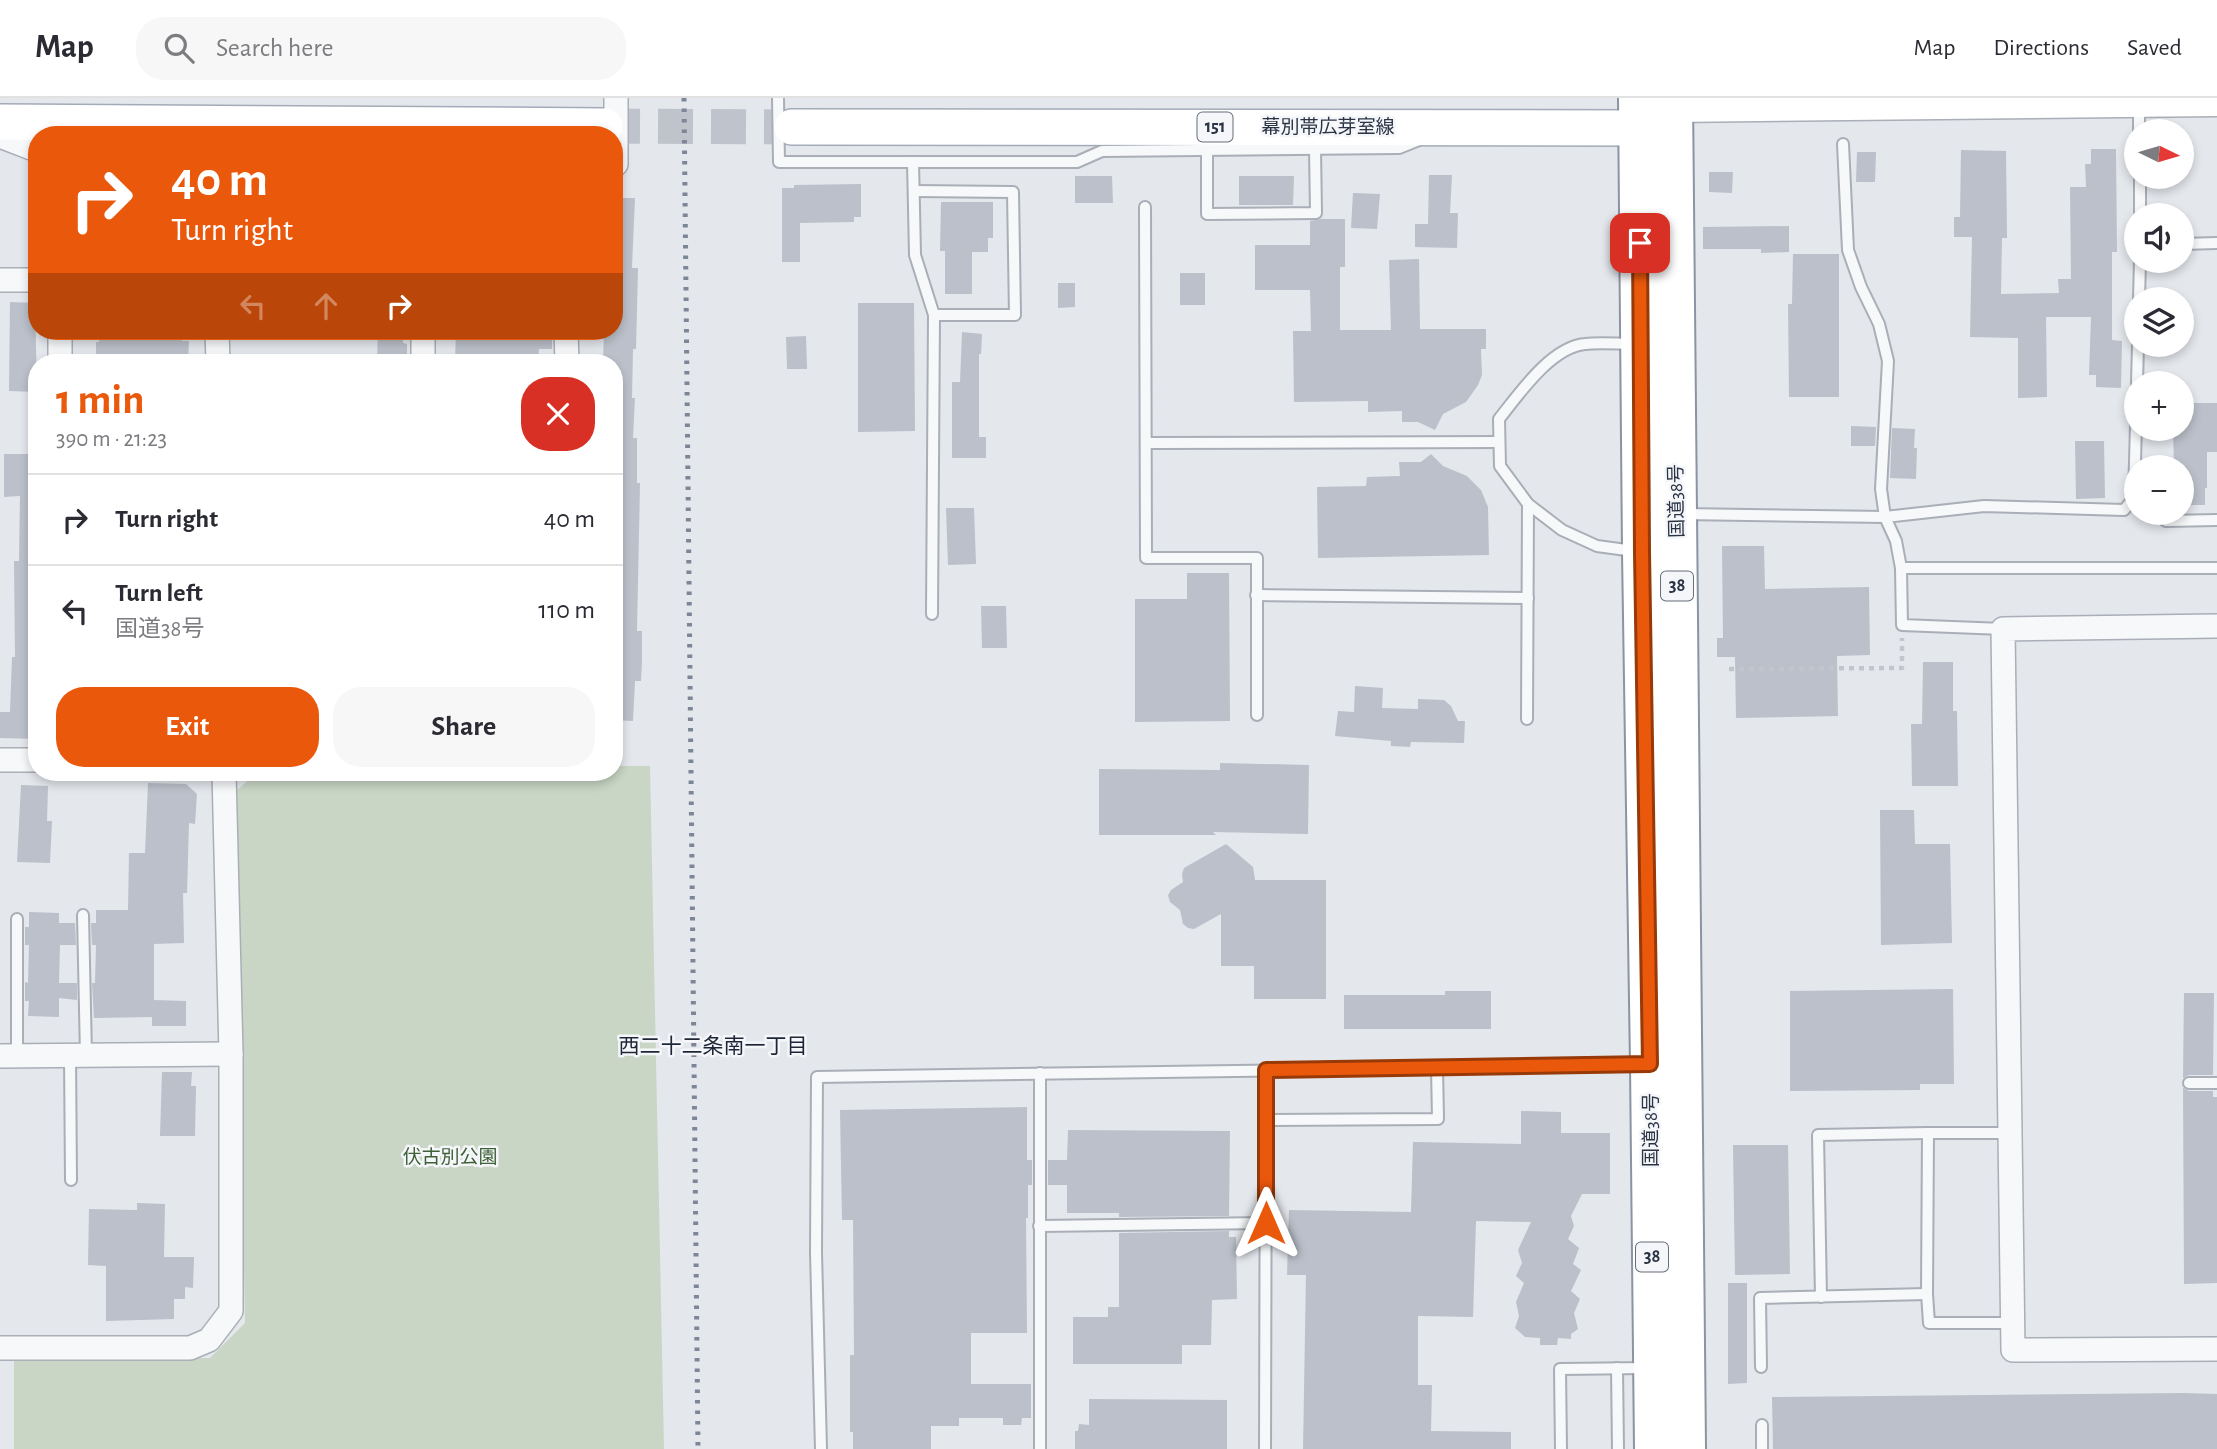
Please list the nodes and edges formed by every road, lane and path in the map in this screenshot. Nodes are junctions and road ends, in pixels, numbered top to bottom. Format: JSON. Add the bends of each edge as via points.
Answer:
{"nodes":[{"id":1,"x":2217,"y":100,"type":"edge"},
{"id":2,"x":1929,"y":101,"type":"edge"},
{"id":3,"x":1820,"y":102,"type":"edge"},
{"id":4,"x":1656,"y":106,"type":"edge"},
{"id":5,"x":2125,"y":108,"type":"edge"},
{"id":6,"x":611,"y":112,"type":"tunnel mouth"},
{"id":7,"x":785,"y":112,"type":"edge"},
{"id":8,"x":0,"y":122,"type":"edge"},
{"id":9,"x":1450,"y":127,"type":"junction"},
{"id":10,"x":0,"y":136,"type":"edge"},
{"id":11,"x":1843,"y":144,"type":"dead end"},
{"id":12,"x":28,"y":147,"type":"edge"},
{"id":13,"x":1315,"y":149,"type":"junction"},
{"id":14,"x":1206,"y":150,"type":"junction"},
{"id":15,"x":913,"y":162,"type":"junction"},
{"id":16,"x":914,"y":191,"type":"junction"},
{"id":17,"x":1145,"y":207,"type":"dead end"},
{"id":18,"x":2217,"y":243,"type":"edge"},
{"id":19,"x":2194,"y":244,"type":"edge"},
{"id":20,"x":0,"y":280,"type":"edge"},
{"id":21,"x":28,"y":280,"type":"edge"},
{"id":22,"x":934,"y":315,"type":"junction"},
{"id":23,"x":1641,"y":344,"type":"junction"},
{"id":24,"x":1499,"y":442,"type":"junction"},
{"id":25,"x":1146,"y":443,"type":"junction"},
{"id":26,"x":1528,"y":504,"type":"junction"},
{"id":27,"x":2124,"y":510,"type":"edge"},
{"id":28,"x":1677,"y":514,"type":"junction"},
{"id":29,"x":1885,"y":517,"type":"junction"},
{"id":30,"x":2194,"y":520,"type":"edge"},
{"id":31,"x":2217,"y":520,"type":"edge"},
{"id":32,"x":1642,"y":552,"type":"junction"},
{"id":33,"x":1901,"y":568,"type":"junction"},
{"id":34,"x":2217,"y":568,"type":"edge"},
{"id":35,"x":1256,"y":595,"type":"junction"},
{"id":36,"x":1528,"y":598,"type":"junction"},
{"id":37,"x":932,"y":614,"type":"dead end"},
{"id":38,"x":1902,"y":625,"type":"junction"},
{"id":39,"x":2217,"y":626,"type":"edge"},
{"id":40,"x":2003,"y":629,"type":"junction"},
{"id":41,"x":1729,"y":669,"type":"dead end"},
{"id":42,"x":1257,"y":715,"type":"dead end"},
{"id":43,"x":1527,"y":719,"type":"dead end"},
{"id":44,"x":0,"y":760,"type":"edge"},
{"id":45,"x":28,"y":760,"type":"edge"},
{"id":46,"x":224,"y":781,"type":"edge"},
{"id":47,"x":83,"y":915,"type":"dead end"},
{"id":48,"x":17,"y":919,"type":"dead end"},
{"id":49,"x":230,"y":1054,"type":"junction"},
{"id":50,"x":9,"y":1056,"type":"edge"},
{"id":51,"x":78,"y":1056,"type":"junction"},
{"id":52,"x":1666,"y":1065,"type":"junction"},
{"id":53,"x":1437,"y":1068,"type":"junction"},
{"id":54,"x":1266,"y":1070,"type":"junction"},
{"id":55,"x":1040,"y":1073,"type":"junction"},
{"id":56,"x":2189,"y":1083,"type":"dead end"},
{"id":57,"x":2217,"y":1083,"type":"edge"},
{"id":58,"x":1266,"y":1120,"type":"junction"},
{"id":59,"x":1928,"y":1133,"type":"junction"},
{"id":60,"x":2010,"y":1133,"type":"junction"},
{"id":61,"x":71,"y":1180,"type":"dead end"},
{"id":62,"x":1266,"y":1223,"type":"junction"},
{"id":63,"x":1039,"y":1226,"type":"junction"},
{"id":64,"x":1927,"y":1294,"type":"junction"},
{"id":65,"x":1821,"y":1297,"type":"junction"},
{"id":66,"x":2012,"y":1322,"type":"junction"},
{"id":67,"x":0,"y":1348,"type":"edge"},
{"id":68,"x":2217,"y":1349,"type":"edge"},
{"id":69,"x":1761,"y":1367,"type":"dead end"},
{"id":70,"x":1635,"y":1368,"type":"junction"},
{"id":71,"x":1762,"y":1425,"type":"dead end"},
{"id":72,"x":821,"y":1449,"type":"edge"},
{"id":73,"x":1040,"y":1449,"type":"edge"},
{"id":74,"x":1265,"y":1449,"type":"edge"},
{"id":75,"x":1560,"y":1449,"type":"edge"},
{"id":76,"x":1618,"y":1449,"type":"edge"},
{"id":77,"x":1654,"y":1449,"type":"edge"},
{"id":78,"x":1686,"y":1449,"type":"edge"},
{"id":79,"x":1762,"y":1449,"type":"edge"}],
"edges":[{"from":1,"to":5,"type":"main road"},
{"from":2,"to":3,"type":"main road"},
{"from":2,"to":5,"type":"main road"},
{"from":3,"to":4,"type":"main road"},
{"from":4,"to":9,"type":"main road","name":"幕別帯広芽室線","number":"151"},
{"from":4,"to":23,"type":"highway","name":"国道38号","number":"38"},
{"from":4,"to":28,"type":"highway","name":"国道38号","number":"38"},
{"from":6,"to":8,"type":"main road"},
{"from":7,"to":9,"type":"main road","name":"幕別帯広芽室線","number":"151"},
{"from":7,"to":15,"type":"lane","via":[[779,162]]},
{"from":9,"to":13,"type":"lane","via":[[1399,148]]},
{"from":10,"to":12,"type":"street"},
{"from":11,"to":29,"type":"lane","via":[[1848,250],[1879,324],[1888,360],[1881,489]]},
{"from":13,"to":14,"type":"lane"},
{"from":13,"to":14,"type":"lane","via":[[1316,213],[1207,214]]},
{"from":14,"to":15,"type":"lane","via":[[1102,151],[1077,162]]},
{"from":15,"to":16,"type":"lane"},
{"from":16,"to":22,"type":"lane","via":[[915,255]]},
{"from":16,"to":22,"type":"lane","via":[[1013,192],[1015,315]]},
{"from":17,"to":25,"type":"lane"},
{"from":18,"to":19,"type":"lane"},
{"from":20,"to":21,"type":"street"},
{"from":22,"to":37,"type":"lane"},
{"from":23,"to":24,"type":"lane","via":[[1582,344],[1556,355],[1499,419]]},
{"from":23,"to":32,"type":"highway","name":"国道38号","number":"38"},
{"from":24,"to":25,"type":"lane"},
{"from":24,"to":26,"type":"lane","via":[[1500,466]]},
{"from":25,"to":35,"type":"lane","via":[[1146,558],[1257,558]]},
{"from":26,"to":32,"type":"lane","via":[[1562,530],[1597,546]]},
{"from":26,"to":36,"type":"lane"},
{"from":27,"to":29,"type":"lane","via":[[1984,506]]},
{"from":28,"to":29,"type":"lane"},
{"from":28,"to":52,"type":"highway","name":"国道38号","number":"38"},
{"from":29,"to":33,"type":"lane"},
{"from":30,"to":31,"type":"lane"},
{"from":32,"to":52,"type":"highway","name":"国道38号","number":"38"},
{"from":33,"to":34,"type":"lane"},
{"from":33,"to":38,"type":"lane"},
{"from":35,"to":36,"type":"lane"},
{"from":35,"to":42,"type":"lane"},
{"from":36,"to":43,"type":"lane"},
{"from":38,"to":40,"type":"lane"},
{"from":38,"to":41,"type":"path","via":[[1902,668]]},
{"from":39,"to":40,"type":"street"},
{"from":40,"to":60,"type":"street"},
{"from":44,"to":45,"type":"street"},
{"from":46,"to":49,"type":"street"},
{"from":47,"to":51,"type":"lane"},
{"from":48,"to":50,"type":"lane"},
{"from":49,"to":51,"type":"street"},
{"from":49,"to":67,"type":"street","via":[[231,1311],[209,1340],[190,1349]]},
{"from":50,"to":51,"type":"street"},
{"from":51,"to":61,"type":"lane"},
{"from":52,"to":53,"type":"lane"},
{"from":52,"to":70,"type":"highway","name":"国道38号","number":"38"},
{"from":52,"to":78,"type":"highway","name":"国道38号","number":"38"},
{"from":53,"to":54,"type":"lane"},
{"from":53,"to":58,"type":"lane","via":[[1438,1118]]},
{"from":54,"to":55,"type":"lane"},
{"from":54,"to":58,"type":"lane"},
{"from":55,"to":63,"type":"lane"},
{"from":55,"to":72,"type":"lane","via":[[817,1077]]},
{"from":56,"to":57,"type":"lane"},
{"from":58,"to":62,"type":"lane"},
{"from":59,"to":60,"type":"lane"},
{"from":59,"to":64,"type":"lane"},
{"from":59,"to":65,"type":"lane","via":[[1818,1135]]},
{"from":60,"to":66,"type":"street"},
{"from":62,"to":63,"type":"lane"},
{"from":62,"to":74,"type":"lane"},
{"from":63,"to":73,"type":"lane"},
{"from":64,"to":65,"type":"lane"},
{"from":64,"to":66,"type":"lane","via":[[1929,1323]]},
{"from":65,"to":69,"type":"lane","via":[[1760,1298]]},
{"from":66,"to":68,"type":"street","via":[[2013,1350]]},
{"from":70,"to":75,"type":"lane","via":[[1560,1368]]},
{"from":70,"to":76,"type":"lane"},
{"from":70,"to":77,"type":"highway","name":"国道38号","number":"38"},
{"from":71,"to":79,"type":"lane"}]}
